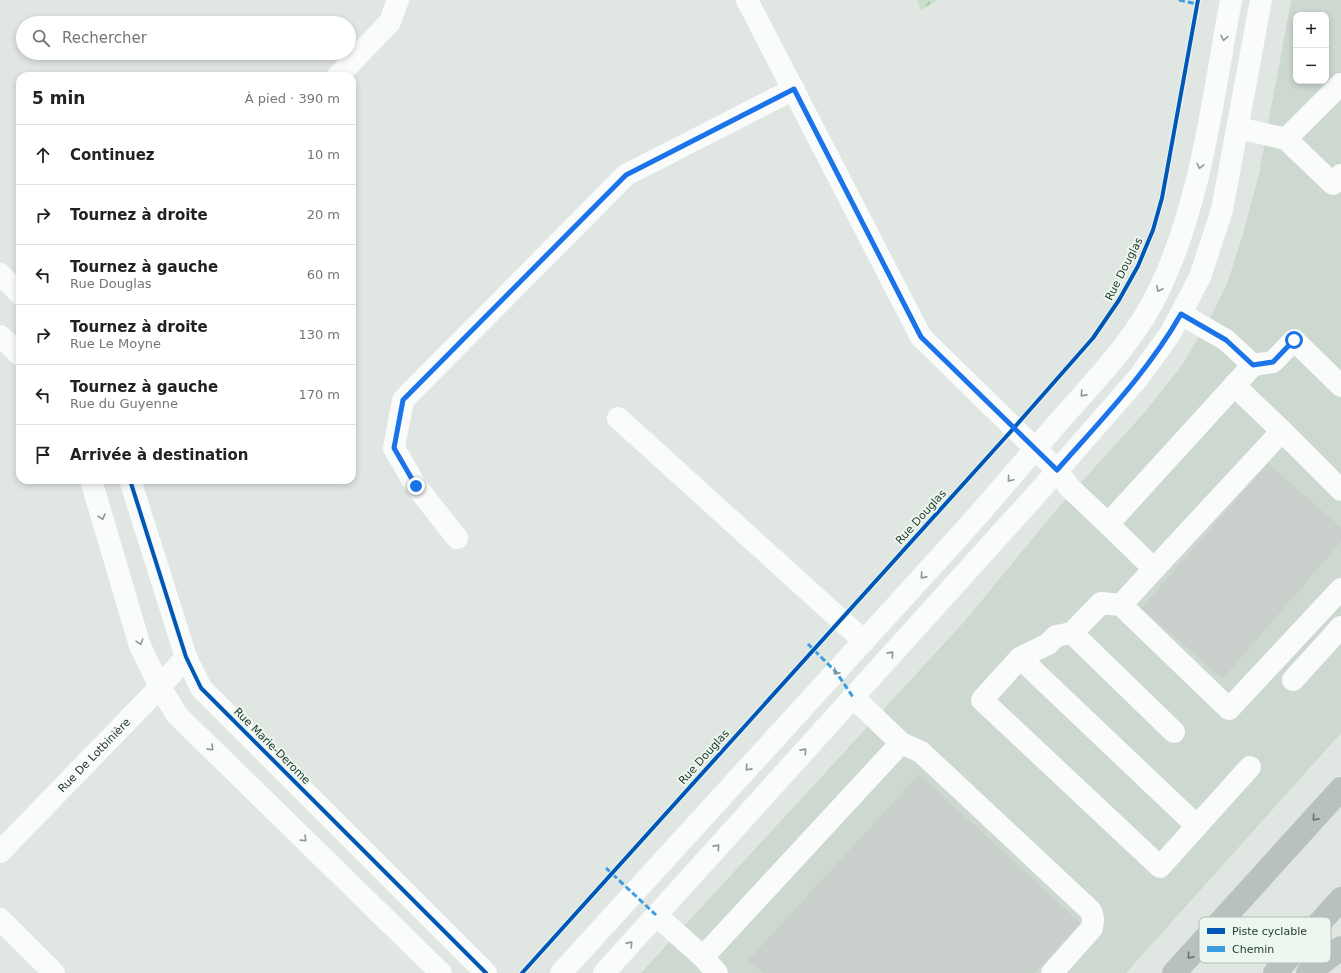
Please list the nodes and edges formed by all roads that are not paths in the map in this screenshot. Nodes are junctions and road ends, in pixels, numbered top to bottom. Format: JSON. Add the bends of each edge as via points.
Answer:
{"nodes":[{"id":1,"x":398,"y":0,"type":"edge"},
{"id":2,"x":747,"y":0,"type":"edge"},
{"id":3,"x":1231,"y":0,"type":"edge"},
{"id":4,"x":1261,"y":0,"type":"edge"},
{"id":5,"x":356,"y":57,"type":"edge"},
{"id":6,"x":353,"y":60,"type":"edge"},
{"id":7,"x":342,"y":72,"type":"edge"},
{"id":8,"x":1341,"y":84,"type":"edge"},
{"id":9,"x":794,"y":89,"type":"junction"},
{"id":10,"x":1238,"y":128,"type":"junction"},
{"id":11,"x":1286,"y":139,"type":"junction"},
{"id":12,"x":1338,"y":184,"type":"edge"},
{"id":13,"x":0,"y":274,"type":"edge"},
{"id":14,"x":16,"y":290,"type":"edge"},
{"id":15,"x":1181,"y":314,"type":"junction"},
{"id":16,"x":0,"y":336,"type":"edge"},
{"id":17,"x":16,"y":351,"type":"edge"},
{"id":18,"x":1253,"y":365,"type":"junction"},
{"id":19,"x":1234,"y":385,"type":"junction"},
{"id":20,"x":1341,"y":386,"type":"edge"},
{"id":21,"x":618,"y":418,"type":"dead end"},
{"id":22,"x":1282,"y":431,"type":"junction"},
{"id":23,"x":1035,"y":449,"type":"junction"},
{"id":24,"x":1057,"y":470,"type":"junction"},
{"id":25,"x":92,"y":484,"type":"edge"},
{"id":26,"x":131,"y":484,"type":"edge"},
{"id":27,"x":1341,"y":490,"type":"edge"},
{"id":28,"x":1108,"y":524,"type":"junction"},
{"id":29,"x":457,"y":538,"type":"dead end"},
{"id":30,"x":1154,"y":569,"type":"junction"},
{"id":31,"x":1341,"y":589,"type":"edge"},
{"id":32,"x":1121,"y":605,"type":"junction"},
{"id":33,"x":1341,"y":627,"type":"edge"},
{"id":34,"x":1072,"y":633,"type":"junction"},
{"id":35,"x":864,"y":641,"type":"junction"},
{"id":36,"x":186,"y":657,"type":"junction"},
{"id":37,"x":1020,"y":658,"type":"junction"},
{"id":38,"x":1293,"y":680,"type":"dead end"},
{"id":39,"x":160,"y":687,"type":"junction"},
{"id":40,"x":853,"y":696,"type":"junction"},
{"id":41,"x":1174,"y":732,"type":"dead end"},
{"id":42,"x":901,"y":742,"type":"junction"},
{"id":43,"x":1250,"y":767,"type":"dead end"},
{"id":44,"x":1341,"y":789,"type":"edge"},
{"id":45,"x":1197,"y":826,"type":"junction"},
{"id":46,"x":0,"y":852,"type":"edge"},
{"id":47,"x":1341,"y":899,"type":"edge"},
{"id":48,"x":656,"y":915,"type":"junction"},
{"id":49,"x":1225,"y":917,"type":"edge"},
{"id":50,"x":1325,"y":917,"type":"edge"},
{"id":51,"x":0,"y":919,"type":"edge"},
{"id":52,"x":1199,"y":945,"type":"edge"},
{"id":53,"x":1341,"y":948,"type":"edge"},
{"id":54,"x":1331,"y":956,"type":"edge"},
{"id":55,"x":1284,"y":963,"type":"edge"},
{"id":56,"x":1321,"y":963,"type":"edge"},
{"id":57,"x":710,"y":965,"type":"edge"},
{"id":58,"x":54,"y":973,"type":"edge"},
{"id":59,"x":441,"y":973,"type":"edge"},
{"id":60,"x":486,"y":973,"type":"edge"},
{"id":61,"x":562,"y":973,"type":"edge"},
{"id":62,"x":604,"y":973,"type":"edge"},
{"id":63,"x":1052,"y":973,"type":"edge"},
{"id":64,"x":1174,"y":973,"type":"edge"},
{"id":65,"x":1275,"y":973,"type":"edge"},
{"id":66,"x":1308,"y":973,"type":"edge"}],
"edges":[{"from":1,"to":5,"type":"street","via":[[390,22]]},
{"from":2,"to":9,"type":"street"},
{"from":3,"to":23,"type":"street","one_way":true,"via":[[1195,186],[1167,272],[1147,312],[1122,349]]},
{"from":4,"to":10,"type":"street"},
{"from":6,"to":7,"type":"street"},
{"from":8,"to":11,"type":"street"},
{"from":9,"to":23,"type":"street","via":[[921,337]]},
{"from":9,"to":29,"type":"street","via":[[626,175],[403,400],[394,448],[416,486]]},
{"from":10,"to":11,"type":"street"},
{"from":10,"to":15,"type":"street","via":[[1216,231],[1200,277]]},
{"from":11,"to":12,"type":"street"},
{"from":13,"to":14,"type":"street"},
{"from":15,"to":18,"type":"street","via":[[1226,340]]},
{"from":15,"to":24,"type":"street","via":[[1170,334],[1138,378]]},
{"from":16,"to":17,"type":"street"},
{"from":18,"to":19,"type":"street"},
{"from":18,"to":20,"type":"street","via":[[1273,362],[1294,340]]},
{"from":19,"to":22,"type":"street"},
{"from":19,"to":28,"type":"street"},
{"from":21,"to":35,"type":"street"},
{"from":22,"to":27,"type":"street"},
{"from":22,"to":30,"type":"street"},
{"from":23,"to":24,"type":"street"},
{"from":23,"to":35,"type":"street","one_way":true},
{"from":24,"to":28,"type":"street","via":[[1069,487]]},
{"from":40,"to":24,"type":"street","one_way":true},
{"from":25,"to":39,"type":"street","one_way":true,"via":[[140,646]]},
{"from":26,"to":36,"type":"street","name":"Rue Marie-Derome"},
{"from":28,"to":30,"type":"street"},
{"from":30,"to":32,"type":"street"},
{"from":31,"to":32,"type":"street","via":[[1229,709]]},
{"from":32,"to":34,"type":"street","via":[[1101,603]]},
{"from":33,"to":38,"type":"street"},
{"from":34,"to":37,"type":"street","via":[[1056,636],[1048,644]]},
{"from":34,"to":41,"type":"street"},
{"from":35,"to":61,"type":"street","one_way":true},
{"from":36,"to":39,"type":"street","name":"Rue De Lotbinière"},
{"from":36,"to":60,"type":"street","name":"Rue Marie-Derome","via":[[200,688]]},
{"from":37,"to":45,"type":"street"},
{"from":37,"to":45,"type":"street","via":[[982,700],[1160,867]]},
{"from":39,"to":46,"type":"street","name":"Rue De Lotbinière"},
{"from":39,"to":59,"type":"street","one_way":true,"via":[[177,715]]},
{"from":40,"to":42,"type":"street"},
{"from":48,"to":40,"type":"street","one_way":true},
{"from":42,"to":57,"type":"street"},
{"from":42,"to":63,"type":"street","via":[[921,752],[1090,911],[1093,919],[1092,928]]},
{"from":43,"to":45,"type":"street"},
{"from":44,"to":49,"type":"highway","one_way":true},
{"from":47,"to":50,"type":"highway"},
{"from":48,"to":57,"type":"street"},
{"from":62,"to":48,"type":"street","one_way":true},
{"from":51,"to":58,"type":"street"},
{"from":52,"to":64,"type":"highway","one_way":true},
{"from":53,"to":54,"type":"highway"},
{"from":55,"to":65,"type":"highway"},
{"from":56,"to":66,"type":"highway"}]}
